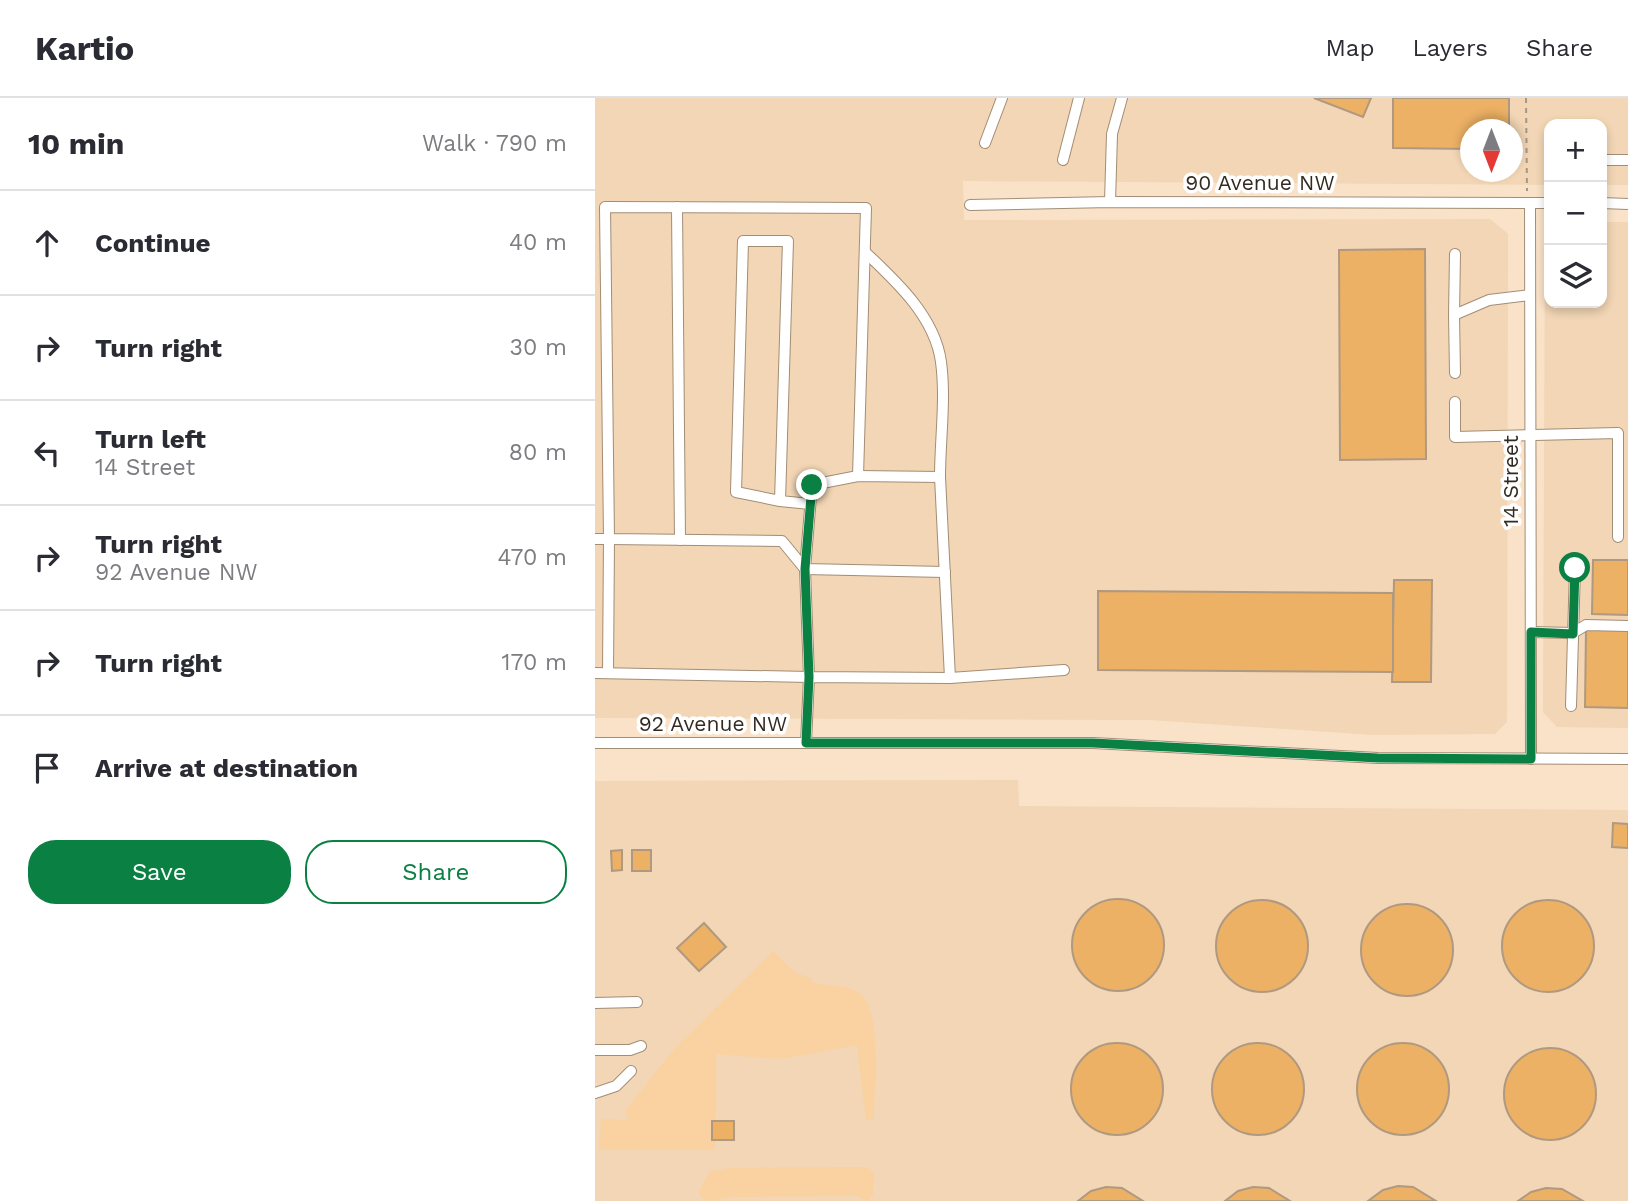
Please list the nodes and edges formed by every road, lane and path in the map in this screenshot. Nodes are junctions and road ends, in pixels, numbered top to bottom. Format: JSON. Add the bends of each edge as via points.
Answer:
{"nodes":[{"id":1,"x":1002,"y":98,"type":"edge"},
{"id":2,"x":1079,"y":98,"type":"edge"},
{"id":3,"x":1122,"y":98,"type":"edge"},
{"id":4,"x":1526,"y":98,"type":"edge"},
{"id":5,"x":985,"y":143,"type":"dead end"},
{"id":6,"x":1063,"y":160,"type":"dead end"},
{"id":7,"x":1607,"y":160,"type":"edge"},
{"id":8,"x":1628,"y":160,"type":"edge"},
{"id":9,"x":1109,"y":202,"type":"junction"},
{"id":10,"x":1528,"y":203,"type":"junction"},
{"id":11,"x":1544,"y":203,"type":"edge"},
{"id":12,"x":1607,"y":203,"type":"edge"},
{"id":13,"x":1628,"y":204,"type":"edge"},
{"id":14,"x":970,"y":205,"type":"dead end"},
{"id":15,"x":600,"y":206,"type":"edge"},
{"id":16,"x":677,"y":207,"type":"junction"},
{"id":17,"x":865,"y":252,"type":"junction"},
{"id":18,"x":1455,"y":254,"type":"dead end"},
{"id":19,"x":1531,"y":295,"type":"junction"},
{"id":20,"x":1454,"y":315,"type":"junction"},
{"id":21,"x":1455,"y":373,"type":"dead end"},
{"id":22,"x":1455,"y":402,"type":"dead end"},
{"id":23,"x":1530,"y":436,"type":"junction"},
{"id":24,"x":595,"y":461,"type":"edge"},
{"id":25,"x":608,"y":462,"type":"junction"},
{"id":26,"x":1623,"y":467,"type":"edge"},
{"id":27,"x":858,"y":476,"type":"junction"},
{"id":28,"x":940,"y":477,"type":"junction"},
{"id":29,"x":779,"y":502,"type":"junction"},
{"id":30,"x":810,"y":504,"type":"junction"},
{"id":31,"x":1618,"y":537,"type":"dead end"},
{"id":32,"x":609,"y":539,"type":"junction"},
{"id":33,"x":595,"y":540,"type":"edge"},
{"id":34,"x":680,"y":540,"type":"junction"},
{"id":35,"x":1575,"y":568,"type":"dead end"},
{"id":36,"x":805,"y":569,"type":"junction"},
{"id":37,"x":945,"y":572,"type":"junction"},
{"id":38,"x":1628,"y":626,"type":"edge"},
{"id":39,"x":1531,"y":632,"type":"junction"},
{"id":40,"x":1573,"y":634,"type":"junction"},
{"id":41,"x":1063,"y":670,"type":"dead end"},
{"id":42,"x":595,"y":673,"type":"edge"},
{"id":43,"x":608,"y":673,"type":"junction"},
{"id":44,"x":809,"y":677,"type":"junction"},
{"id":45,"x":950,"y":678,"type":"junction"},
{"id":46,"x":1571,"y":706,"type":"dead end"},
{"id":47,"x":595,"y":743,"type":"edge"},
{"id":48,"x":806,"y":743,"type":"junction"},
{"id":49,"x":1531,"y":759,"type":"junction"},
{"id":50,"x":1628,"y":759,"type":"edge"},
{"id":51,"x":636,"y":1002,"type":"dead end"},
{"id":52,"x":595,"y":1003,"type":"edge"},
{"id":53,"x":641,"y":1046,"type":"dead end"},
{"id":54,"x":595,"y":1050,"type":"edge"},
{"id":55,"x":631,"y":1071,"type":"dead end"},
{"id":56,"x":595,"y":1093,"type":"edge"}],
"edges":[{"from":1,"to":5,"type":"street"},
{"from":2,"to":6,"type":"street"},
{"from":3,"to":9,"type":"street","via":[[1112,134]]},
{"from":4,"to":10,"type":"path"},
{"from":7,"to":8,"type":"street"},
{"from":9,"to":10,"type":"street","name":"90 Avenue NW"},
{"from":9,"to":14,"type":"street","name":"90 Avenue NW"},
{"from":10,"to":11,"type":"street","name":"90 Avenue NW"},
{"from":10,"to":19,"type":"street","name":"14 Street"},
{"from":12,"to":13,"type":"street"},
{"from":15,"to":16,"type":"street"},
{"from":15,"to":25,"type":"street"},
{"from":16,"to":17,"type":"street","via":[[866,208]]},
{"from":16,"to":34,"type":"street"},
{"from":17,"to":27,"type":"street"},
{"from":17,"to":28,"type":"street","via":[[901,285],[926,323],[941,361]]},
{"from":18,"to":20,"type":"street"},
{"from":19,"to":20,"type":"street","via":[[1489,300]]},
{"from":19,"to":23,"type":"street","name":"14 Street"},
{"from":20,"to":21,"type":"street"},
{"from":22,"to":23,"type":"street","via":[[1455,438]]},
{"from":23,"to":26,"type":"street","via":[[1618,432]]},
{"from":23,"to":39,"type":"street","name":"14 Street"},
{"from":24,"to":25,"type":"street"},
{"from":25,"to":32,"type":"street"},
{"from":26,"to":31,"type":"street"},
{"from":27,"to":28,"type":"street"},
{"from":27,"to":30,"type":"street","via":[[812,485]]},
{"from":28,"to":37,"type":"street"},
{"from":29,"to":29,"type":"street","via":[[788,241],[743,241],[736,492]]},
{"from":29,"to":30,"type":"street"},
{"from":30,"to":36,"type":"street"},
{"from":32,"to":33,"type":"street"},
{"from":32,"to":34,"type":"street"},
{"from":32,"to":43,"type":"street"},
{"from":34,"to":36,"type":"street","via":[[782,541]]},
{"from":35,"to":40,"type":"street"},
{"from":36,"to":37,"type":"street"},
{"from":36,"to":44,"type":"street"},
{"from":37,"to":45,"type":"street"},
{"from":38,"to":40,"type":"street","via":[[1586,625]]},
{"from":39,"to":40,"type":"street"},
{"from":39,"to":49,"type":"street","name":"14 Street"},
{"from":40,"to":46,"type":"street"},
{"from":41,"to":45,"type":"street"},
{"from":42,"to":43,"type":"street"},
{"from":43,"to":44,"type":"street"},
{"from":44,"to":45,"type":"street"},
{"from":44,"to":48,"type":"street"},
{"from":47,"to":48,"type":"street","name":"92 Avenue NW"},
{"from":48,"to":49,"type":"street","name":"92 Avenue NW","via":[[1093,743],[1378,758]]},
{"from":49,"to":50,"type":"street","name":"92 Avenue NW"},
{"from":51,"to":52,"type":"street"},
{"from":53,"to":54,"type":"street"},
{"from":55,"to":56,"type":"street","via":[[616,1086]]}]}
